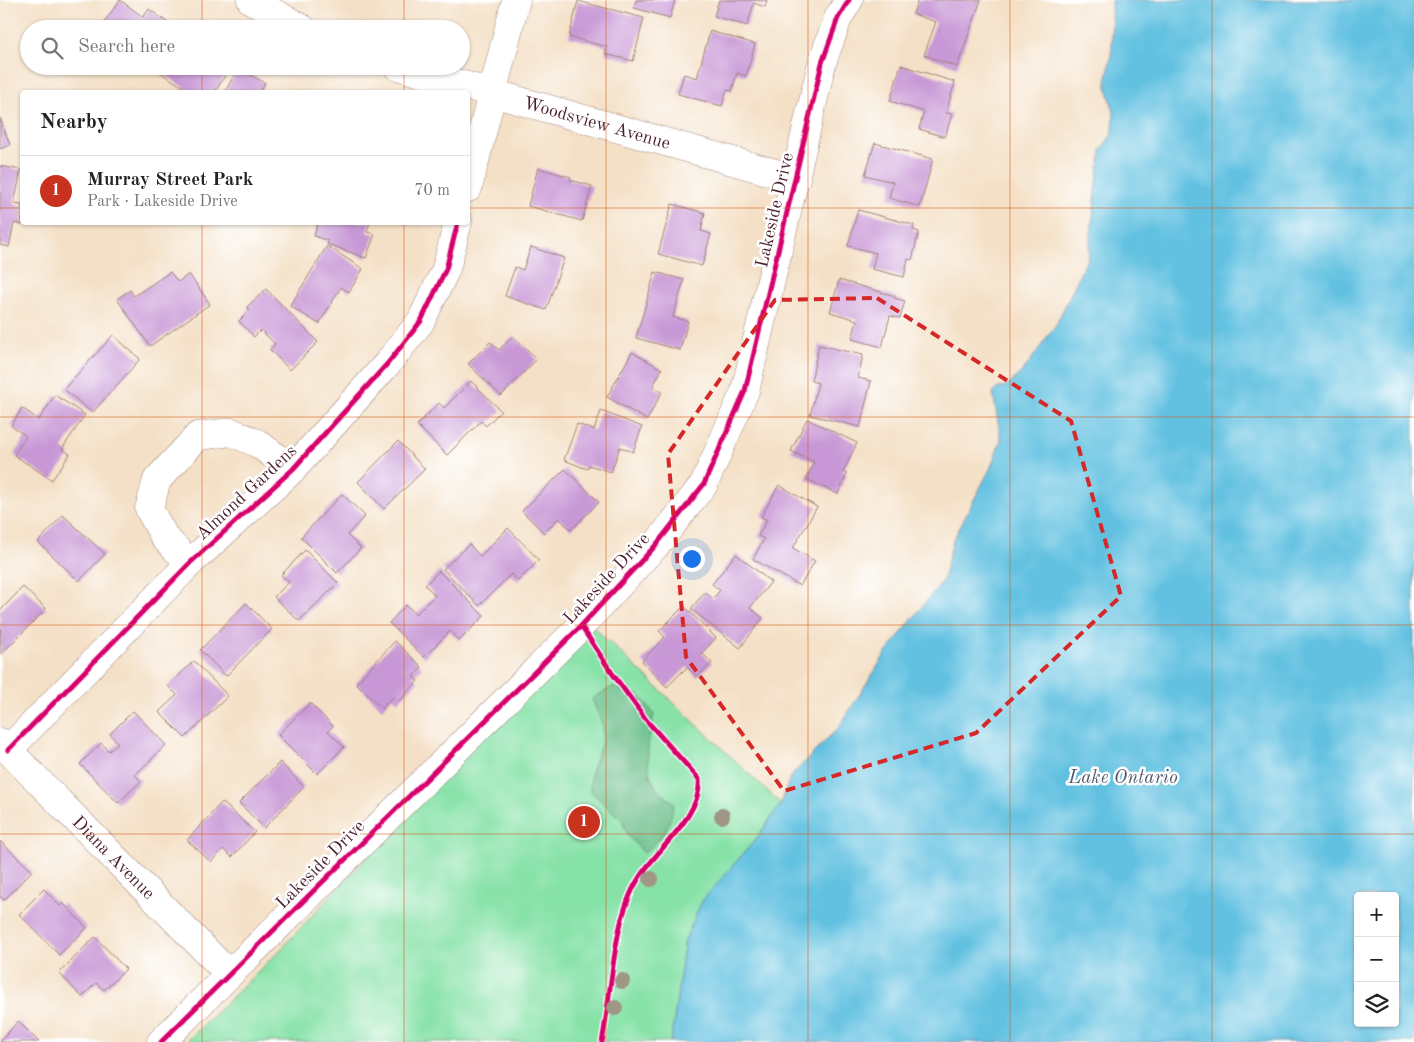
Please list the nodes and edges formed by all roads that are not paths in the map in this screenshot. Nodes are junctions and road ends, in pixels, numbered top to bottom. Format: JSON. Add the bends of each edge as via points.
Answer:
{"nodes":[{"id":1,"x":251,"y":0,"type":"edge"},
{"id":2,"x":516,"y":0,"type":"edge"},
{"id":3,"x":849,"y":0,"type":"edge"},
{"id":4,"x":287,"y":20,"type":"edge"},
{"id":5,"x":426,"y":75,"type":"edge"},
{"id":6,"x":492,"y":95,"type":"junction"},
{"id":7,"x":796,"y":179,"type":"junction"},
{"id":8,"x":470,"y":180,"type":"edge"},
{"id":9,"x":457,"y":225,"type":"edge"},
{"id":10,"x":293,"y":469,"type":"junction"},
{"id":11,"x":190,"y":563,"type":"junction"},
{"id":12,"x":4,"y":746,"type":"edge"},
{"id":13,"x":228,"y":973,"type":"junction"},
{"id":14,"x":161,"y":1042,"type":"edge"}],
"edges":[{"from":1,"to":4,"type":"street"},
{"from":2,"to":6,"type":"street"},
{"from":3,"to":7,"type":"street","name":"Lakeside Drive","via":[[838,18],[822,63]]},
{"from":5,"to":6,"type":"street","name":"Woodsview Avenue"},
{"from":6,"to":7,"type":"street","name":"Woodsview Avenue"},
{"from":6,"to":8,"type":"street"},
{"from":7,"to":13,"type":"street","name":"Lakeside Drive","via":[[745,391],[704,484],[656,545],[581,626]]},
{"from":9,"to":10,"type":"street","name":"Almond Gardens","via":[[446,269],[421,321],[388,363]]},
{"from":10,"to":11,"type":"street","name":"Almond Gardens"},
{"from":10,"to":11,"type":"street","name":"Almond Gardens","via":[[257,443],[231,432],[198,436],[157,480],[149,509],[165,538]]},
{"from":11,"to":12,"type":"street","name":"Almond Gardens"},
{"from":12,"to":13,"type":"street","name":"Diana Avenue"},
{"from":13,"to":14,"type":"street","name":"Lakeside Drive"}]}
